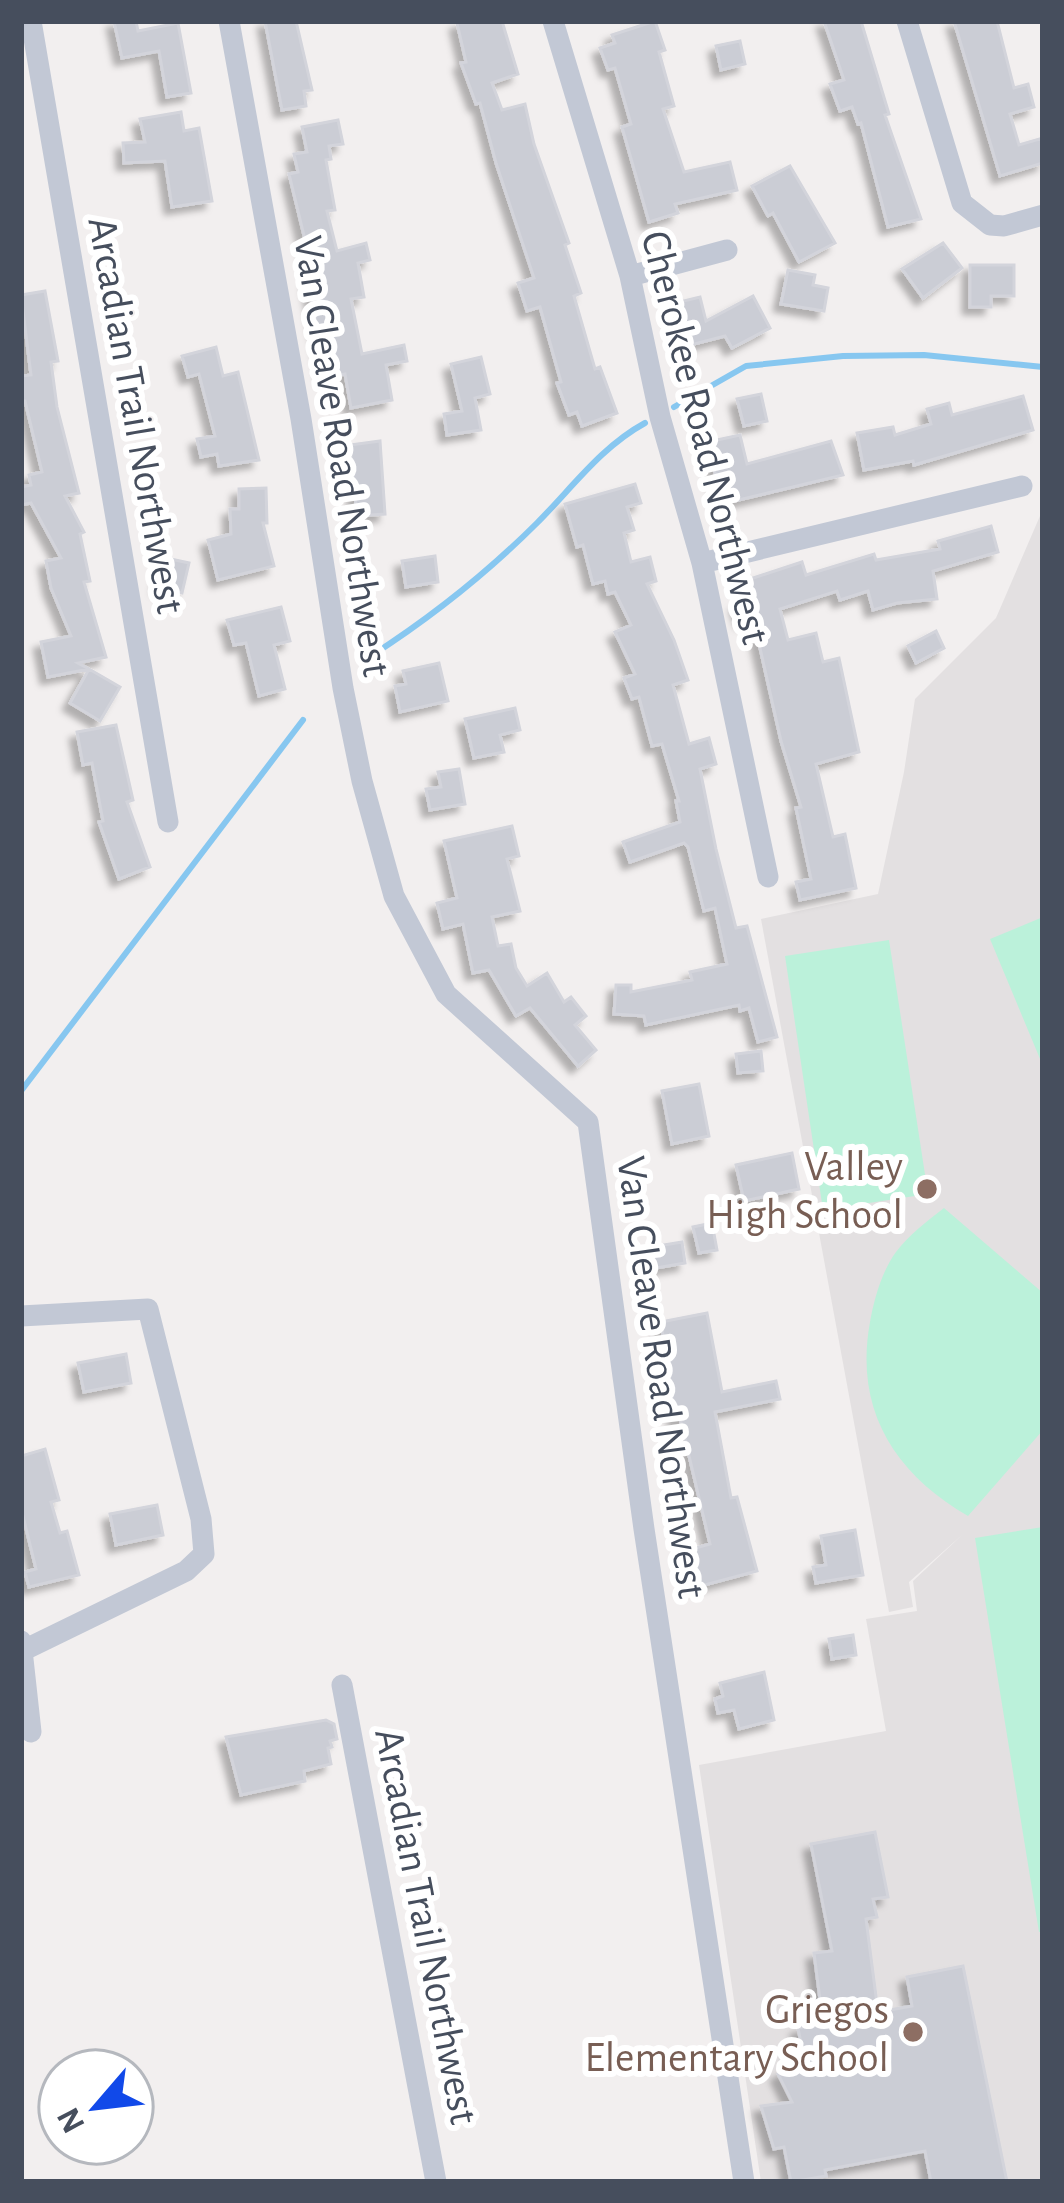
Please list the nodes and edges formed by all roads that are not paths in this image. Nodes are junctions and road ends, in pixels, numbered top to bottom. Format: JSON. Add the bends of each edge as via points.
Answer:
{"nodes":[{"id":1,"x":31,"y":21,"type":"edge"},
{"id":2,"x":229,"y":21,"type":"edge"},
{"id":3,"x":553,"y":21,"type":"edge"},
{"id":4,"x":907,"y":21,"type":"edge"},
{"id":5,"x":1043,"y":215,"type":"edge"},
{"id":6,"x":728,"y":250,"type":"dead end"},
{"id":7,"x":630,"y":276,"type":"junction"},
{"id":8,"x":1022,"y":486,"type":"dead end"},
{"id":9,"x":702,"y":563,"type":"junction"},
{"id":10,"x":168,"y":822,"type":"dead end"},
{"id":11,"x":768,"y":877,"type":"dead end"},
{"id":12,"x":21,"y":1316,"type":"edge"},
{"id":13,"x":22,"y":1646,"type":"edge"},
{"id":14,"x":343,"y":1684,"type":"dead end"},
{"id":15,"x":32,"y":1732,"type":"dead end"},
{"id":16,"x":436,"y":2182,"type":"edge"},
{"id":17,"x":744,"y":2182,"type":"edge"}],
"edges":[{"from":1,"to":10,"type":"street","name":"Arcadian Trail Northwest"},
{"from":2,"to":17,"type":"street","name":"Van Cleave Road Northwest","via":[[343,688],[394,896],[446,994],[588,1122]]},
{"from":3,"to":7,"type":"street","name":"Cherokee Road Northwest"},
{"from":4,"to":5,"type":"street","via":[[962,203],[1004,226]]},
{"from":6,"to":7,"type":"street"},
{"from":7,"to":9,"type":"street","name":"Cherokee Road Northwest"},
{"from":8,"to":9,"type":"street"},
{"from":9,"to":11,"type":"street","name":"Cherokee Road Northwest"},
{"from":12,"to":13,"type":"street","via":[[148,1309],[204,1554],[186,1571]]},
{"from":13,"to":15,"type":"street"},
{"from":14,"to":16,"type":"street","name":"Arcadian Trail Northwest"}]}
